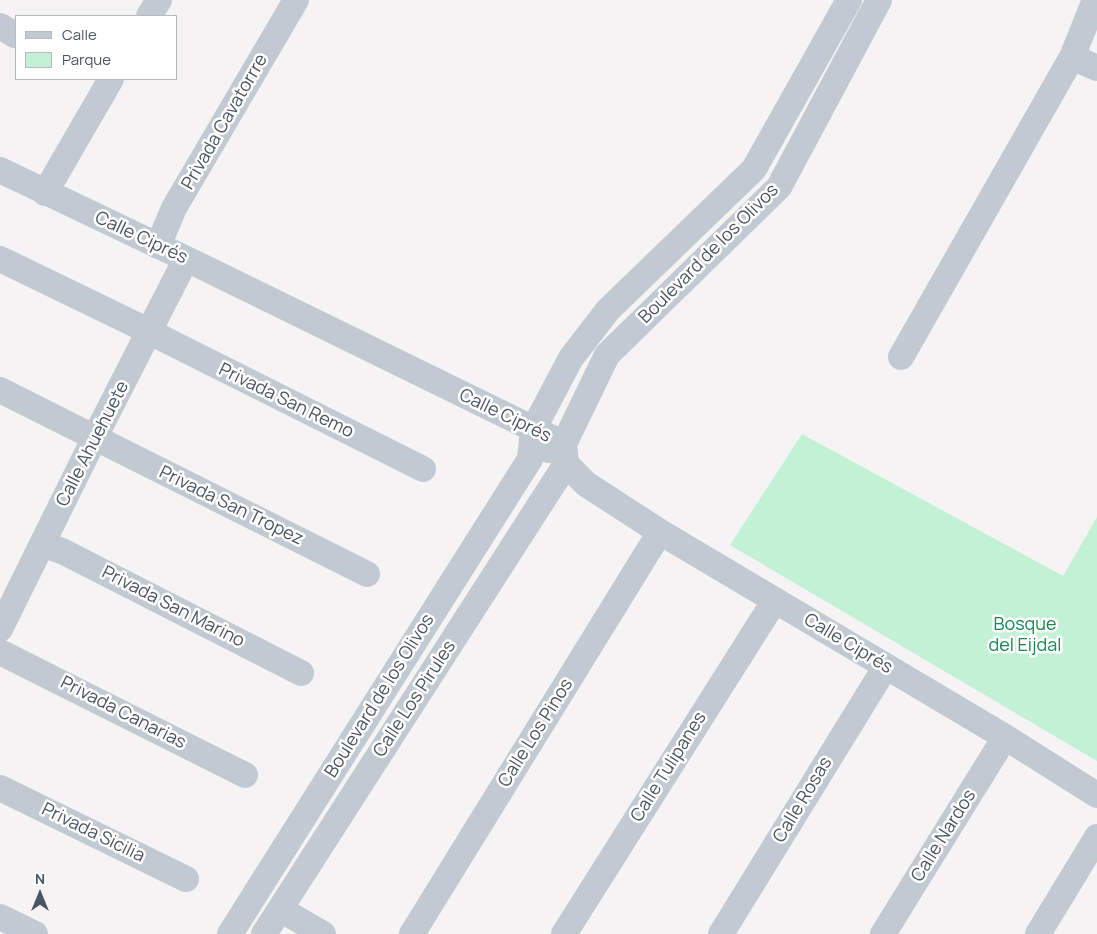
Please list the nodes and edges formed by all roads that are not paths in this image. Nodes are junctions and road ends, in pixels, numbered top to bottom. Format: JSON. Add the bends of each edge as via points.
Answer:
{"nodes":[{"id":1,"x":159,"y":0,"type":"edge"},
{"id":2,"x":296,"y":0,"type":"edge"},
{"id":3,"x":848,"y":0,"type":"edge"},
{"id":4,"x":879,"y":0,"type":"edge"},
{"id":5,"x":1095,"y":0,"type":"edge"},
{"id":6,"x":150,"y":15,"type":"edge"},
{"id":7,"x":1072,"y":57,"type":"junction"},
{"id":8,"x":1097,"y":68,"type":"edge"},
{"id":9,"x":111,"y":80,"type":"edge"},
{"id":10,"x":0,"y":170,"type":"edge"},
{"id":11,"x":45,"y":193,"type":"junction"},
{"id":12,"x":158,"y":246,"type":"junction"},
{"id":13,"x":0,"y":259,"type":"edge"},
{"id":14,"x":186,"y":259,"type":"junction"},
{"id":15,"x":149,"y":332,"type":"junction"},
{"id":16,"x":901,"y":357,"type":"dead end"},
{"id":17,"x":0,"y":390,"type":"edge"},
{"id":18,"x":533,"y":430,"type":"junction"},
{"id":19,"x":95,"y":437,"type":"junction"},
{"id":20,"x":565,"y":454,"type":"junction"},
{"id":21,"x":530,"y":459,"type":"junction"},
{"id":22,"x":423,"y":469,"type":"dead end"},
{"id":23,"x":660,"y":532,"type":"junction"},
{"id":24,"x":43,"y":544,"type":"junction"},
{"id":25,"x":367,"y":574,"type":"dead end"},
{"id":26,"x":775,"y":600,"type":"junction"},
{"id":27,"x":0,"y":629,"type":"edge"},
{"id":28,"x":0,"y":652,"type":"edge"},
{"id":29,"x":886,"y":666,"type":"junction"},
{"id":30,"x":301,"y":672,"type":"dead end"},
{"id":31,"x":1005,"y":737,"type":"junction"},
{"id":32,"x":245,"y":775,"type":"dead end"},
{"id":33,"x":0,"y":788,"type":"edge"},
{"id":34,"x":1097,"y":795,"type":"edge"},
{"id":35,"x":1097,"y":837,"type":"edge"},
{"id":36,"x":186,"y":879,"type":"dead end"},
{"id":37,"x":280,"y":909,"type":"junction"},
{"id":38,"x":0,"y":917,"type":"edge"},
{"id":39,"x":35,"y":934,"type":"edge"},
{"id":40,"x":230,"y":934,"type":"edge"},
{"id":41,"x":264,"y":934,"type":"edge"},
{"id":42,"x":323,"y":934,"type":"edge"},
{"id":43,"x":412,"y":934,"type":"edge"},
{"id":44,"x":564,"y":934,"type":"edge"},
{"id":45,"x":721,"y":934,"type":"edge"},
{"id":46,"x":882,"y":934,"type":"edge"},
{"id":47,"x":1038,"y":934,"type":"edge"}],
"edges":[{"from":1,"to":6,"type":"street"},
{"from":2,"to":12,"type":"street","name":"Privada Cavatorrre","via":[[174,208]]},
{"from":3,"to":18,"type":"street","name":"Boulevard de los Olivos","via":[[754,169],[608,310],[571,358]]},
{"from":4,"to":20,"type":"street","name":"Boulevard de los Olivos","via":[[779,188],[607,355]]},
{"from":5,"to":7,"type":"street"},
{"from":7,"to":8,"type":"street"},
{"from":7,"to":16,"type":"street"},
{"from":9,"to":11,"type":"street"},
{"from":10,"to":11,"type":"street","name":"Calle Ciprés"},
{"from":11,"to":12,"type":"street","name":"Calle Ciprés"},
{"from":12,"to":14,"type":"street","name":"Calle Ciprés"},
{"from":13,"to":15,"type":"street","name":"Privada San Remo"},
{"from":14,"to":15,"type":"street","name":"Calle Ahuehuete"},
{"from":14,"to":18,"type":"street","name":"Calle Ciprés"},
{"from":15,"to":19,"type":"street","name":"Calle Ahuehuete"},
{"from":15,"to":22,"type":"street","name":"Privada San Remo"},
{"from":17,"to":19,"type":"street","name":"Privada San Tropez"},
{"from":18,"to":20,"type":"street","name":"Calle Ciprés"},
{"from":18,"to":21,"type":"street","name":"Boulevard de los Olivos"},
{"from":19,"to":24,"type":"street","name":"Calle Ahuehuete"},
{"from":19,"to":25,"type":"street","name":"Privada San Tropez"},
{"from":20,"to":21,"type":"street"},
{"from":20,"to":23,"type":"street","name":"Calle Ciprés","via":[[586,484]]},
{"from":20,"to":37,"type":"street","name":"Calle Los Pirules"},
{"from":21,"to":40,"type":"street","name":"Boulevard de los Olivos"},
{"from":23,"to":26,"type":"street","name":"Calle Ciprés"},
{"from":23,"to":43,"type":"street","name":"Calle Los Pinos"},
{"from":24,"to":27,"type":"street","name":"Calle Ahuehuete"},
{"from":24,"to":30,"type":"street","name":"Privada San Marino"},
{"from":26,"to":29,"type":"street","name":"Calle Ciprés"},
{"from":26,"to":44,"type":"street","name":"Calle Tulipanes"},
{"from":28,"to":32,"type":"street","name":"Privada Canarias"},
{"from":29,"to":31,"type":"street","name":"Calle Ciprés"},
{"from":29,"to":45,"type":"street","name":"Calle Rosas"},
{"from":31,"to":34,"type":"street","name":"Calle Ciprés"},
{"from":31,"to":46,"type":"street","name":"Calle Nardos"},
{"from":33,"to":36,"type":"street","name":"Privada Sicilia"},
{"from":35,"to":47,"type":"street"},
{"from":37,"to":41,"type":"street","name":"Calle Los Pirules"},
{"from":37,"to":42,"type":"street"},
{"from":38,"to":39,"type":"street"}]}
